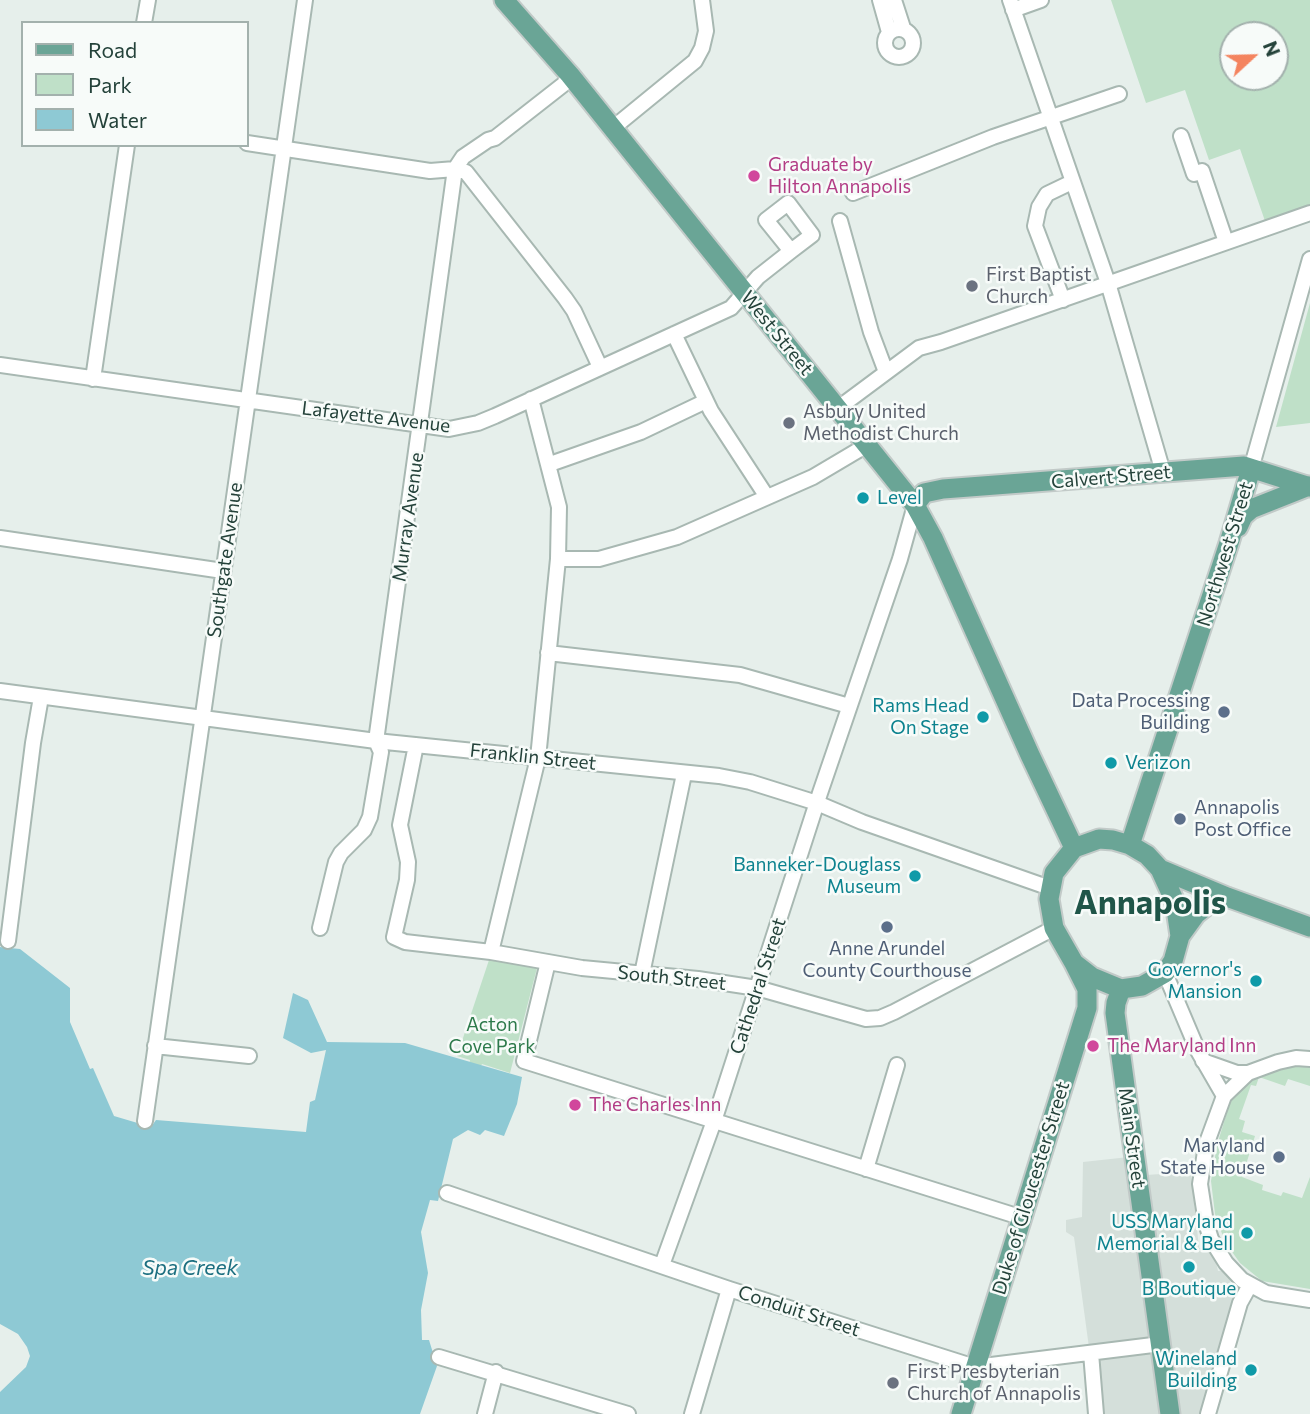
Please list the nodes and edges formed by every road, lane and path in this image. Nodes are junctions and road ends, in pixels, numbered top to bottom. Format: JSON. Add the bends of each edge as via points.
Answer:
{"nodes":[{"id":1,"x":148,"y":0,"type":"edge"},
{"id":2,"x":305,"y":0,"type":"edge"},
{"id":3,"x":504,"y":0,"type":"edge"},
{"id":4,"x":702,"y":0,"type":"edge"},
{"id":5,"x":880,"y":0,"type":"edge"},
{"id":6,"x":894,"y":0,"type":"edge"},
{"id":7,"x":1041,"y":0,"type":"edge"},
{"id":8,"x":1011,"y":5,"type":"edge"},
{"id":9,"x":144,"y":21,"type":"edge"},
{"id":10,"x":570,"y":75,"type":"junction"},
{"id":11,"x":1119,"y":94,"type":"dead end"},
{"id":12,"x":1050,"y":118,"type":"junction"},
{"id":13,"x":613,"y":128,"type":"junction"},
{"id":14,"x":1181,"y":136,"type":"dead end"},
{"id":15,"x":248,"y":143,"type":"edge"},
{"id":16,"x":127,"y":147,"type":"edge"},
{"id":17,"x":283,"y":149,"type":"junction"},
{"id":18,"x":456,"y":169,"type":"junction"},
{"id":19,"x":1072,"y":182,"type":"junction"},
{"id":20,"x":853,"y":193,"type":"dead end"},
{"id":21,"x":1310,"y":212,"type":"edge"},
{"id":22,"x":840,"y":221,"type":"dead end"},
{"id":23,"x":1226,"y":242,"type":"junction"},
{"id":24,"x":791,"y":251,"type":"dead end"},
{"id":25,"x":1310,"y":259,"type":"edge"},
{"id":26,"x":1108,"y":283,"type":"junction"},
{"id":27,"x":744,"y":292,"type":"junction"},
{"id":28,"x":1063,"y":300,"type":"junction"},
{"id":29,"x":674,"y":334,"type":"junction"},
{"id":30,"x":0,"y":365,"type":"edge"},
{"id":31,"x":600,"y":367,"type":"junction"},
{"id":32,"x":886,"y":372,"type":"junction"},
{"id":33,"x":93,"y":379,"type":"junction"},
{"id":34,"x":531,"y":399,"type":"junction"},
{"id":35,"x":248,"y":401,"type":"junction"},
{"id":36,"x":706,"y":401,"type":"junction"},
{"id":37,"x":837,"y":409,"type":"junction"},
{"id":38,"x":421,"y":426,"type":"junction"},
{"id":39,"x":867,"y":445,"type":"junction"},
{"id":40,"x":550,"y":464,"type":"junction"},
{"id":41,"x":1251,"y":469,"type":"junction"},
{"id":42,"x":1163,"y":472,"type":"junction"},
{"id":43,"x":1309,"y":486,"type":"edge"},
{"id":44,"x":768,"y":497,"type":"junction"},
{"id":45,"x":915,"y":505,"type":"junction"},
{"id":46,"x":0,"y":537,"type":"edge"},
{"id":47,"x":1229,"y":543,"type":"junction"},
{"id":48,"x":558,"y":559,"type":"junction"},
{"id":49,"x":223,"y":571,"type":"junction"},
{"id":50,"x":548,"y":653,"type":"junction"},
{"id":51,"x":0,"y":691,"type":"edge"},
{"id":52,"x":41,"y":697,"type":"junction"},
{"id":53,"x":849,"y":706,"type":"junction"},
{"id":54,"x":201,"y":717,"type":"junction"},
{"id":55,"x":376,"y":741,"type":"junction"},
{"id":56,"x":416,"y":745,"type":"junction"},
{"id":57,"x":538,"y":758,"type":"junction"},
{"id":58,"x":684,"y":774,"type":"junction"},
{"id":59,"x":817,"y":803,"type":"junction"},
{"id":60,"x":1130,"y":845,"type":"junction"},
{"id":61,"x":1074,"y":848,"type":"junction"},
{"id":62,"x":1160,"y":869,"type":"junction"},
{"id":63,"x":1050,"y":888,"type":"junction"},
{"id":64,"x":1227,"y":897,"type":"junction"},
{"id":65,"x":1310,"y":927,"type":"edge"},
{"id":66,"x":320,"y":928,"type":"dead end"},
{"id":67,"x":1054,"y":928,"type":"junction"},
{"id":68,"x":1180,"y":936,"type":"junction"},
{"id":69,"x":8,"y":941,"type":"dead end"},
{"id":70,"x":491,"y":952,"type":"junction"},
{"id":71,"x":548,"y":962,"type":"junction"},
{"id":72,"x":1074,"y":963,"type":"junction"},
{"id":73,"x":1165,"y":973,"type":"junction"},
{"id":74,"x":642,"y":974,"type":"junction"},
{"id":75,"x":757,"y":988,"type":"junction"},
{"id":76,"x":1121,"y":989,"type":"junction"},
{"id":77,"x":155,"y":1046,"type":"junction"},
{"id":78,"x":249,"y":1056,"type":"dead end"},
{"id":79,"x":1310,"y":1059,"type":"edge"},
{"id":80,"x":1203,"y":1061,"type":"junction"},
{"id":81,"x":897,"y":1065,"type":"dead end"},
{"id":82,"x":1248,"y":1073,"type":"junction"},
{"id":83,"x":1224,"y":1096,"type":"junction"},
{"id":84,"x":145,"y":1121,"type":"dead end"},
{"id":85,"x":714,"y":1121,"type":"junction"},
{"id":86,"x":866,"y":1169,"type":"junction"},
{"id":87,"x":447,"y":1193,"type":"dead end"},
{"id":88,"x":1023,"y":1218,"type":"junction"},
{"id":89,"x":662,"y":1265,"type":"junction"},
{"id":90,"x":1250,"y":1285,"type":"junction"},
{"id":91,"x":729,"y":1289,"type":"junction"},
{"id":92,"x":1310,"y":1300,"type":"edge"},
{"id":93,"x":1161,"y":1344,"type":"junction"},
{"id":94,"x":1091,"y":1353,"type":"junction"},
{"id":95,"x":439,"y":1357,"type":"dead end"},
{"id":96,"x":975,"y":1367,"type":"junction"},
{"id":97,"x":496,"y":1372,"type":"junction"},
{"id":98,"x":485,"y":1414,"type":"edge"},
{"id":99,"x":628,"y":1414,"type":"edge"},
{"id":100,"x":692,"y":1414,"type":"edge"},
{"id":101,"x":961,"y":1414,"type":"edge"},
{"id":102,"x":1096,"y":1414,"type":"edge"},
{"id":103,"x":1170,"y":1414,"type":"edge"},
{"id":104,"x":1208,"y":1414,"type":"edge"}],
"edges":[{"from":1,"to":9,"type":"street"},
{"from":2,"to":17,"type":"street","name":"Southgate Avenue"},
{"from":3,"to":10,"type":"main road","name":"West Street"},
{"from":4,"to":13,"type":"street","via":[[706,30],[695,61]]},
{"from":5,"to":6,"type":"street","via":[[896,30]]},
{"from":7,"to":8,"type":"street"},
{"from":8,"to":12,"type":"street"},
{"from":10,"to":13,"type":"main road","name":"West Street"},
{"from":10,"to":18,"type":"street","via":[[495,138],[463,157]]},
{"from":11,"to":12,"type":"street"},
{"from":12,"to":19,"type":"street"},
{"from":12,"to":20,"type":"street"},
{"from":13,"to":27,"type":"main road","name":"West Street"},
{"from":14,"to":23,"type":"street","via":[[1194,174],[1202,171]]},
{"from":15,"to":17,"type":"street"},
{"from":16,"to":33,"type":"street"},
{"from":17,"to":18,"type":"street","via":[[430,171]]},
{"from":17,"to":35,"type":"street","name":"Southgate Avenue"},
{"from":18,"to":31,"type":"street","via":[[468,174],[565,298]]},
{"from":18,"to":38,"type":"street","name":"Murray Avenue"},
{"from":19,"to":26,"type":"street"},
{"from":19,"to":28,"type":"street","via":[[1047,194],[1035,226]]},
{"from":21,"to":23,"type":"street"},
{"from":22,"to":32,"type":"street"},
{"from":23,"to":26,"type":"street"},
{"from":24,"to":27,"type":"street","name":"Lafayette Avenue"},
{"from":25,"to":41,"type":"street","name":"Northwest Street"},
{"from":26,"to":28,"type":"street"},
{"from":26,"to":42,"type":"street"},
{"from":27,"to":29,"type":"street","name":"Lafayette Avenue","via":[[731,308]]},
{"from":27,"to":37,"type":"main road","name":"West Street"},
{"from":28,"to":32,"type":"street","via":[[919,348]]},
{"from":29,"to":31,"type":"street","name":"Lafayette Avenue"},
{"from":29,"to":36,"type":"street"},
{"from":30,"to":33,"type":"street","name":"Lafayette Avenue"},
{"from":31,"to":34,"type":"street","name":"Lafayette Avenue"},
{"from":32,"to":37,"type":"street"},
{"from":33,"to":35,"type":"street","name":"Lafayette Avenue"},
{"from":34,"to":38,"type":"street","name":"Lafayette Avenue","via":[[464,426]]},
{"from":34,"to":40,"type":"street"},
{"from":35,"to":38,"type":"street","name":"Lafayette Avenue"},
{"from":35,"to":49,"type":"street","name":"Southgate Avenue"},
{"from":36,"to":40,"type":"street","via":[[641,432]]},
{"from":36,"to":44,"type":"street"},
{"from":37,"to":39,"type":"main road","name":"West Street"},
{"from":38,"to":55,"type":"street","name":"Murray Avenue"},
{"from":39,"to":44,"type":"street"},
{"from":39,"to":45,"type":"main road","name":"West Street"},
{"from":40,"to":48,"type":"street","via":[[559,507]]},
{"from":41,"to":42,"type":"main road","name":"Calvert Street"},
{"from":41,"to":43,"type":"main road","name":"Calvert Street"},
{"from":41,"to":47,"type":"main road","name":"Northwest Street"},
{"from":42,"to":45,"type":"main road","name":"Calvert Street","via":[[943,489],[924,493]]},
{"from":43,"to":47,"type":"main road","via":[[1251,509]]},
{"from":44,"to":48,"type":"street","via":[[677,537],[598,559]]},
{"from":45,"to":53,"type":"street","name":"Cathedral Street"},
{"from":45,"to":61,"type":"main road","name":"West Street"},
{"from":46,"to":49,"type":"street"},
{"from":47,"to":60,"type":"main road","name":"Northwest Street"},
{"from":48,"to":50,"type":"street"},
{"from":49,"to":54,"type":"street","name":"Southgate Avenue"},
{"from":50,"to":53,"type":"street","via":[[740,675]]},
{"from":50,"to":57,"type":"street"},
{"from":51,"to":52,"type":"street","name":"Franklin Street"},
{"from":52,"to":54,"type":"street","name":"Franklin Street"},
{"from":52,"to":69,"type":"street"},
{"from":53,"to":59,"type":"street","name":"Cathedral Street"},
{"from":54,"to":55,"type":"street","name":"Franklin Street"},
{"from":54,"to":77,"type":"street","name":"Southgate Avenue"},
{"from":55,"to":56,"type":"street","name":"Franklin Street"},
{"from":55,"to":66,"type":"street","name":"Murray Avenue","via":[[381,752],[370,817],[336,862]]},
{"from":56,"to":57,"type":"street","name":"Franklin Street"},
{"from":56,"to":70,"type":"street","name":"South Street","via":[[400,825],[408,862],[394,937]]},
{"from":57,"to":58,"type":"street","name":"Franklin Street"},
{"from":57,"to":70,"type":"street"},
{"from":58,"to":59,"type":"street","name":"Franklin Street","via":[[750,782]]},
{"from":58,"to":74,"type":"street"},
{"from":59,"to":63,"type":"street","name":"Franklin Street"},
{"from":59,"to":75,"type":"street","name":"Cathedral Street"},
{"from":60,"to":61,"type":"main road","via":[[1099,839]]},
{"from":60,"to":62,"type":"main road"},
{"from":61,"to":63,"type":"main road","via":[[1058,866]]},
{"from":62,"to":64,"type":"main road"},
{"from":62,"to":68,"type":"main road","via":[[1175,902]]},
{"from":63,"to":67,"type":"main road"},
{"from":64,"to":65,"type":"main road"},
{"from":64,"to":68,"type":"main road","via":[[1196,914]]},
{"from":67,"to":72,"type":"main road"},
{"from":67,"to":75,"type":"street","name":"South Street","via":[[880,1018],[852,1016]]},
{"from":68,"to":73,"type":"main road"},
{"from":70,"to":71,"type":"street","name":"South Street"},
{"from":71,"to":74,"type":"street","name":"South Street"},
{"from":71,"to":85,"type":"street","via":[[524,1061]]},
{"from":72,"to":76,"type":"main road","via":[[1092,977]]},
{"from":72,"to":88,"type":"main road","name":"Duke of Gloucester Street","via":[[1088,1001]]},
{"from":73,"to":76,"type":"main road","via":[[1142,986]]},
{"from":73,"to":80,"type":"street"},
{"from":74,"to":75,"type":"street","name":"South Street"},
{"from":75,"to":85,"type":"street","name":"Cathedral Street"},
{"from":76,"to":93,"type":"main road","name":"Main Street","via":[[1115,1013]]},
{"from":77,"to":78,"type":"street"},
{"from":77,"to":84,"type":"street","name":"Southgate Avenue"},
{"from":79,"to":82,"type":"street","via":[[1278,1062]]},
{"from":80,"to":82,"type":"street"},
{"from":80,"to":83,"type":"street"},
{"from":81,"to":86,"type":"street"},
{"from":82,"to":83,"type":"street"},
{"from":83,"to":90,"type":"street","via":[[1206,1145],[1202,1200],[1217,1250]]},
{"from":85,"to":86,"type":"street"},
{"from":85,"to":89,"type":"street","name":"Cathedral Street"},
{"from":86,"to":88,"type":"street"},
{"from":87,"to":89,"type":"street","name":"Conduit Street"},
{"from":88,"to":96,"type":"main road","name":"Duke of Gloucester Street"},
{"from":89,"to":91,"type":"street","name":"Conduit Street"},
{"from":90,"to":92,"type":"street","via":[[1266,1293]]},
{"from":90,"to":104,"type":"street","via":[[1240,1303]]},
{"from":91,"to":96,"type":"street","name":"Conduit Street"},
{"from":91,"to":100,"type":"street"},
{"from":93,"to":94,"type":"street","name":"Conduit Street"},
{"from":93,"to":103,"type":"main road","name":"Main Street"},
{"from":94,"to":96,"type":"street","name":"Conduit Street"},
{"from":94,"to":102,"type":"street"},
{"from":95,"to":97,"type":"street"},
{"from":96,"to":101,"type":"main road","name":"Duke of Gloucester Street"},
{"from":97,"to":98,"type":"street"},
{"from":97,"to":99,"type":"street"}]}
